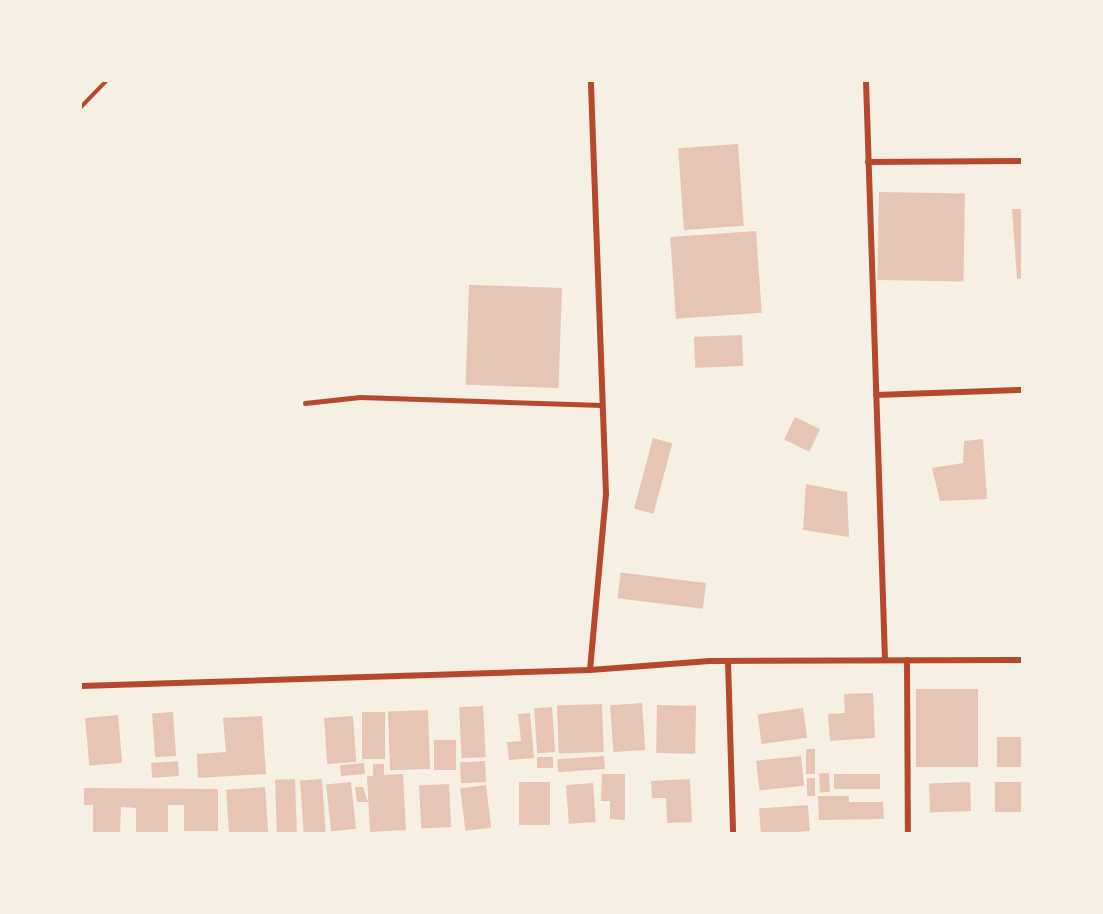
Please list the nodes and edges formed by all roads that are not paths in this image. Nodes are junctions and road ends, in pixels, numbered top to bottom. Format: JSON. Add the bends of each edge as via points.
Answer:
{"nodes":[{"id":1,"x":591,"y":81,"type":"edge"},
{"id":2,"x":866,"y":81,"type":"edge"},
{"id":3,"x":1022,"y":161,"type":"edge"},
{"id":4,"x":868,"y":162,"type":"junction"},
{"id":5,"x":1022,"y":390,"type":"edge"},
{"id":6,"x":876,"y":395,"type":"junction"},
{"id":7,"x":305,"y":404,"type":"dead end"},
{"id":8,"x":602,"y":405,"type":"junction"},
{"id":9,"x":885,"y":660,"type":"junction"},
{"id":10,"x":907,"y":660,"type":"junction"},
{"id":11,"x":1022,"y":660,"type":"edge"},
{"id":12,"x":728,"y":661,"type":"junction"},
{"id":13,"x":590,"y":670,"type":"junction"},
{"id":14,"x":81,"y":686,"type":"edge"},
{"id":15,"x":732,"y":833,"type":"edge"},
{"id":16,"x":908,"y":833,"type":"edge"}],
"edges":[{"from":1,"to":8,"type":"street"},
{"from":2,"to":4,"type":"street"},
{"from":3,"to":4,"type":"street"},
{"from":4,"to":6,"type":"street"},
{"from":5,"to":6,"type":"street"},
{"from":6,"to":9,"type":"street"},
{"from":7,"to":8,"type":"lane","via":[[360,397]]},
{"from":8,"to":13,"type":"street","via":[[606,494]]},
{"from":9,"to":10,"type":"street"},
{"from":9,"to":12,"type":"street"},
{"from":10,"to":11,"type":"street"},
{"from":10,"to":16,"type":"street"},
{"from":12,"to":13,"type":"street"},
{"from":12,"to":15,"type":"street"},
{"from":13,"to":14,"type":"street"}]}
